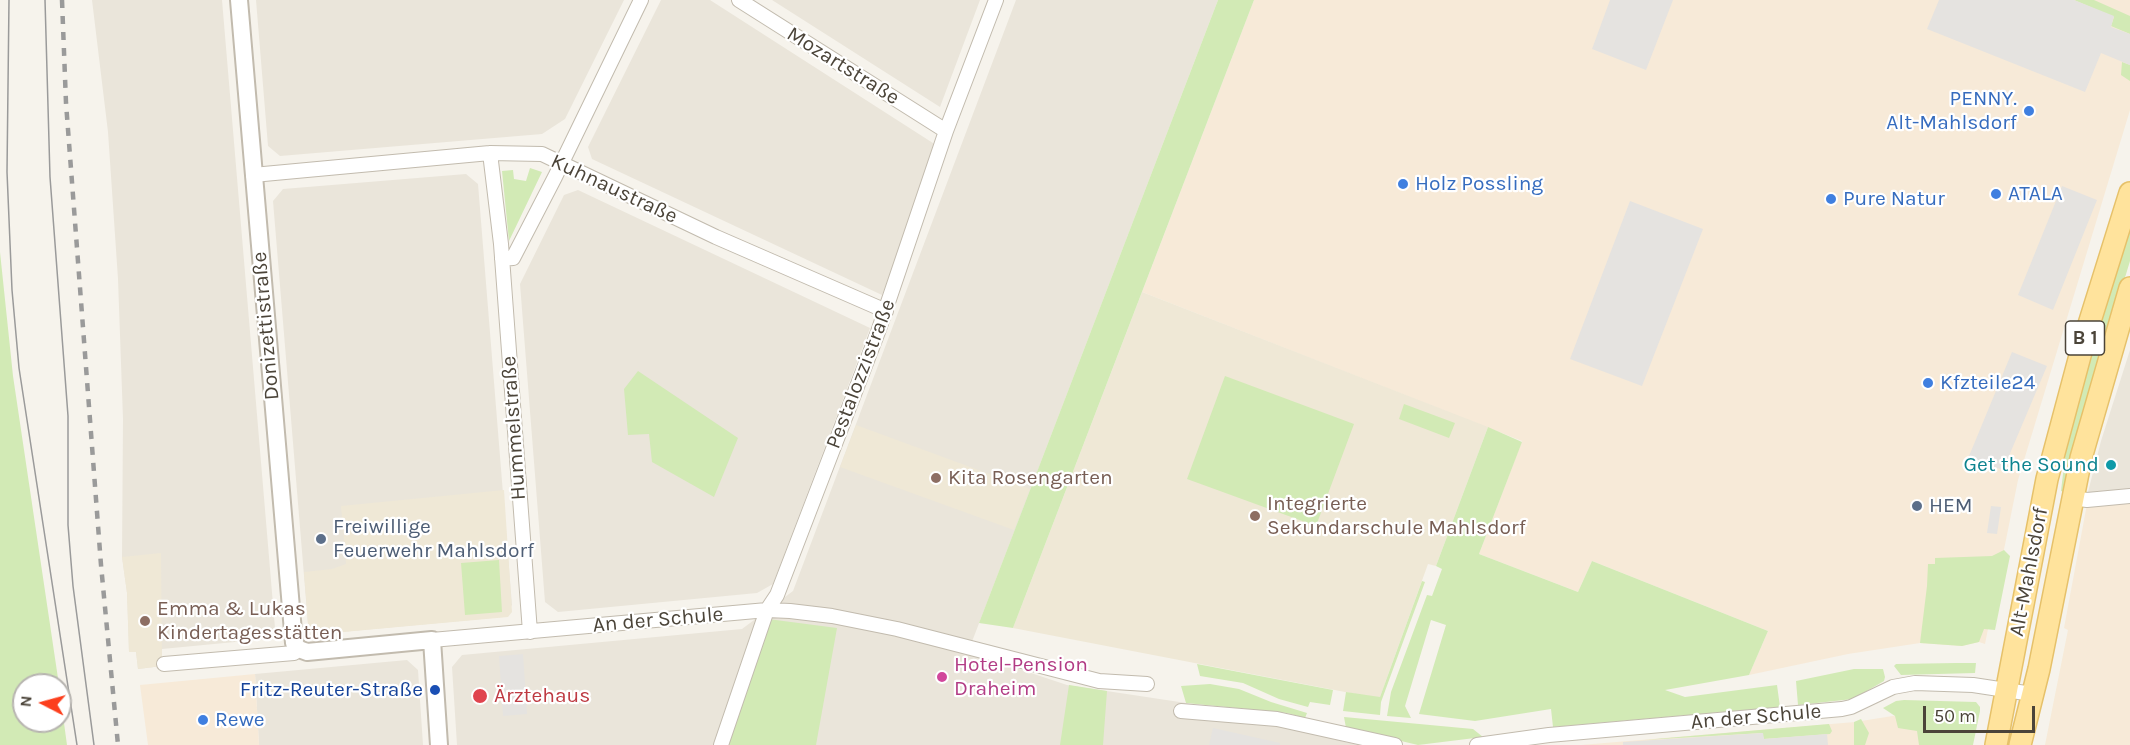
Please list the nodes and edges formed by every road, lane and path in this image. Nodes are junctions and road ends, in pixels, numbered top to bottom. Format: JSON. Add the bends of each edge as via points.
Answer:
{"nodes":[{"id":1,"x":239,"y":0,"type":"edge"},
{"id":2,"x":641,"y":0,"type":"edge"},
{"id":3,"x":739,"y":0,"type":"edge"},
{"id":4,"x":996,"y":0,"type":"edge"},
{"id":5,"x":946,"y":131,"type":"junction"},
{"id":6,"x":490,"y":153,"type":"junction"},
{"id":7,"x":561,"y":163,"type":"junction"},
{"id":8,"x":254,"y":175,"type":"junction"},
{"id":9,"x":2130,"y":193,"type":"edge"},
{"id":10,"x":502,"y":259,"type":"junction"},
{"id":11,"x":2130,"y":288,"type":"edge"},
{"id":12,"x":886,"y":311,"type":"junction"},
{"id":13,"x":2130,"y":496,"type":"edge"},
{"id":14,"x":2072,"y":498,"type":"junction"},
{"id":15,"x":766,"y":610,"type":"junction"},
{"id":16,"x":530,"y":632,"type":"junction"},
{"id":17,"x":432,"y":640,"type":"junction"},
{"id":18,"x":299,"y":650,"type":"junction"},
{"id":19,"x":164,"y":664,"type":"dead end"},
{"id":20,"x":1147,"y":684,"type":"dead end"},
{"id":21,"x":2007,"y":689,"type":"junction"},
{"id":22,"x":2032,"y":694,"type":"junction"},
{"id":23,"x":1181,"y":711,"type":"dead end"},
{"id":24,"x":440,"y":745,"type":"edge"},
{"id":25,"x":721,"y":745,"type":"edge"},
{"id":26,"x":1395,"y":745,"type":"edge"},
{"id":27,"x":1476,"y":745,"type":"edge"},
{"id":28,"x":1996,"y":745,"type":"edge"},
{"id":29,"x":2020,"y":745,"type":"edge"}],
"edges":[{"from":1,"to":8,"type":"street","name":"Donizettistraße"},
{"from":2,"to":7,"type":"street"},
{"from":3,"to":5,"type":"street","name":"Mozartstraße"},
{"from":4,"to":5,"type":"street","name":"Pestalozzistraße"},
{"from":5,"to":12,"type":"street","name":"Pestalozzistraße"},
{"from":6,"to":7,"type":"street","name":"Kuhnaustraße","via":[[542,154]]},
{"from":6,"to":8,"type":"street","name":"Kuhnaustraße"},
{"from":6,"to":10,"type":"street","name":"Hummelstraße"},
{"from":7,"to":10,"type":"street","via":[[513,258]]},
{"from":7,"to":12,"type":"street","name":"Kuhnaustraße","via":[[716,237]]},
{"from":8,"to":18,"type":"street","name":"Donizettistraße","via":[[292,634]]},
{"from":9,"to":21,"type":"main road","name":"Alt-Mahlsdorf","number":"B 1","via":[[2047,478]]},
{"from":10,"to":16,"type":"street","name":"Hummelstraße"},
{"from":11,"to":14,"type":"main road","name":"Alt-Mahlsdorf","number":"B 1"},
{"from":12,"to":15,"type":"street","name":"Pestalozzistraße","via":[[777,595]]},
{"from":13,"to":14,"type":"street"},
{"from":14,"to":22,"type":"main road","name":"Alt-Mahlsdorf","number":"B 1"},
{"from":15,"to":16,"type":"street","name":"An der Schule"},
{"from":15,"to":20,"type":"street","name":"An der Schule","via":[[832,616],[1099,681]]},
{"from":15,"to":25,"type":"street","name":"Pestalozzistraße"},
{"from":16,"to":17,"type":"street","name":"An der Schule"},
{"from":17,"to":18,"type":"street","name":"An der Schule"},
{"from":17,"to":24,"type":"street"},
{"from":18,"to":19,"type":"street","name":"An der Schule"},
{"from":21,"to":22,"type":"street","name":"An der Schule"},
{"from":21,"to":27,"type":"street","name":"An der Schule","via":[[1915,683],[1893,687],[1842,709]]},
{"from":21,"to":28,"type":"main road","name":"Alt-Mahlsdorf","number":"B 1"},
{"from":22,"to":29,"type":"main road","name":"Alt-Mahlsdorf","number":"B 1"},
{"from":23,"to":26,"type":"street","via":[[1277,719]]}]}
